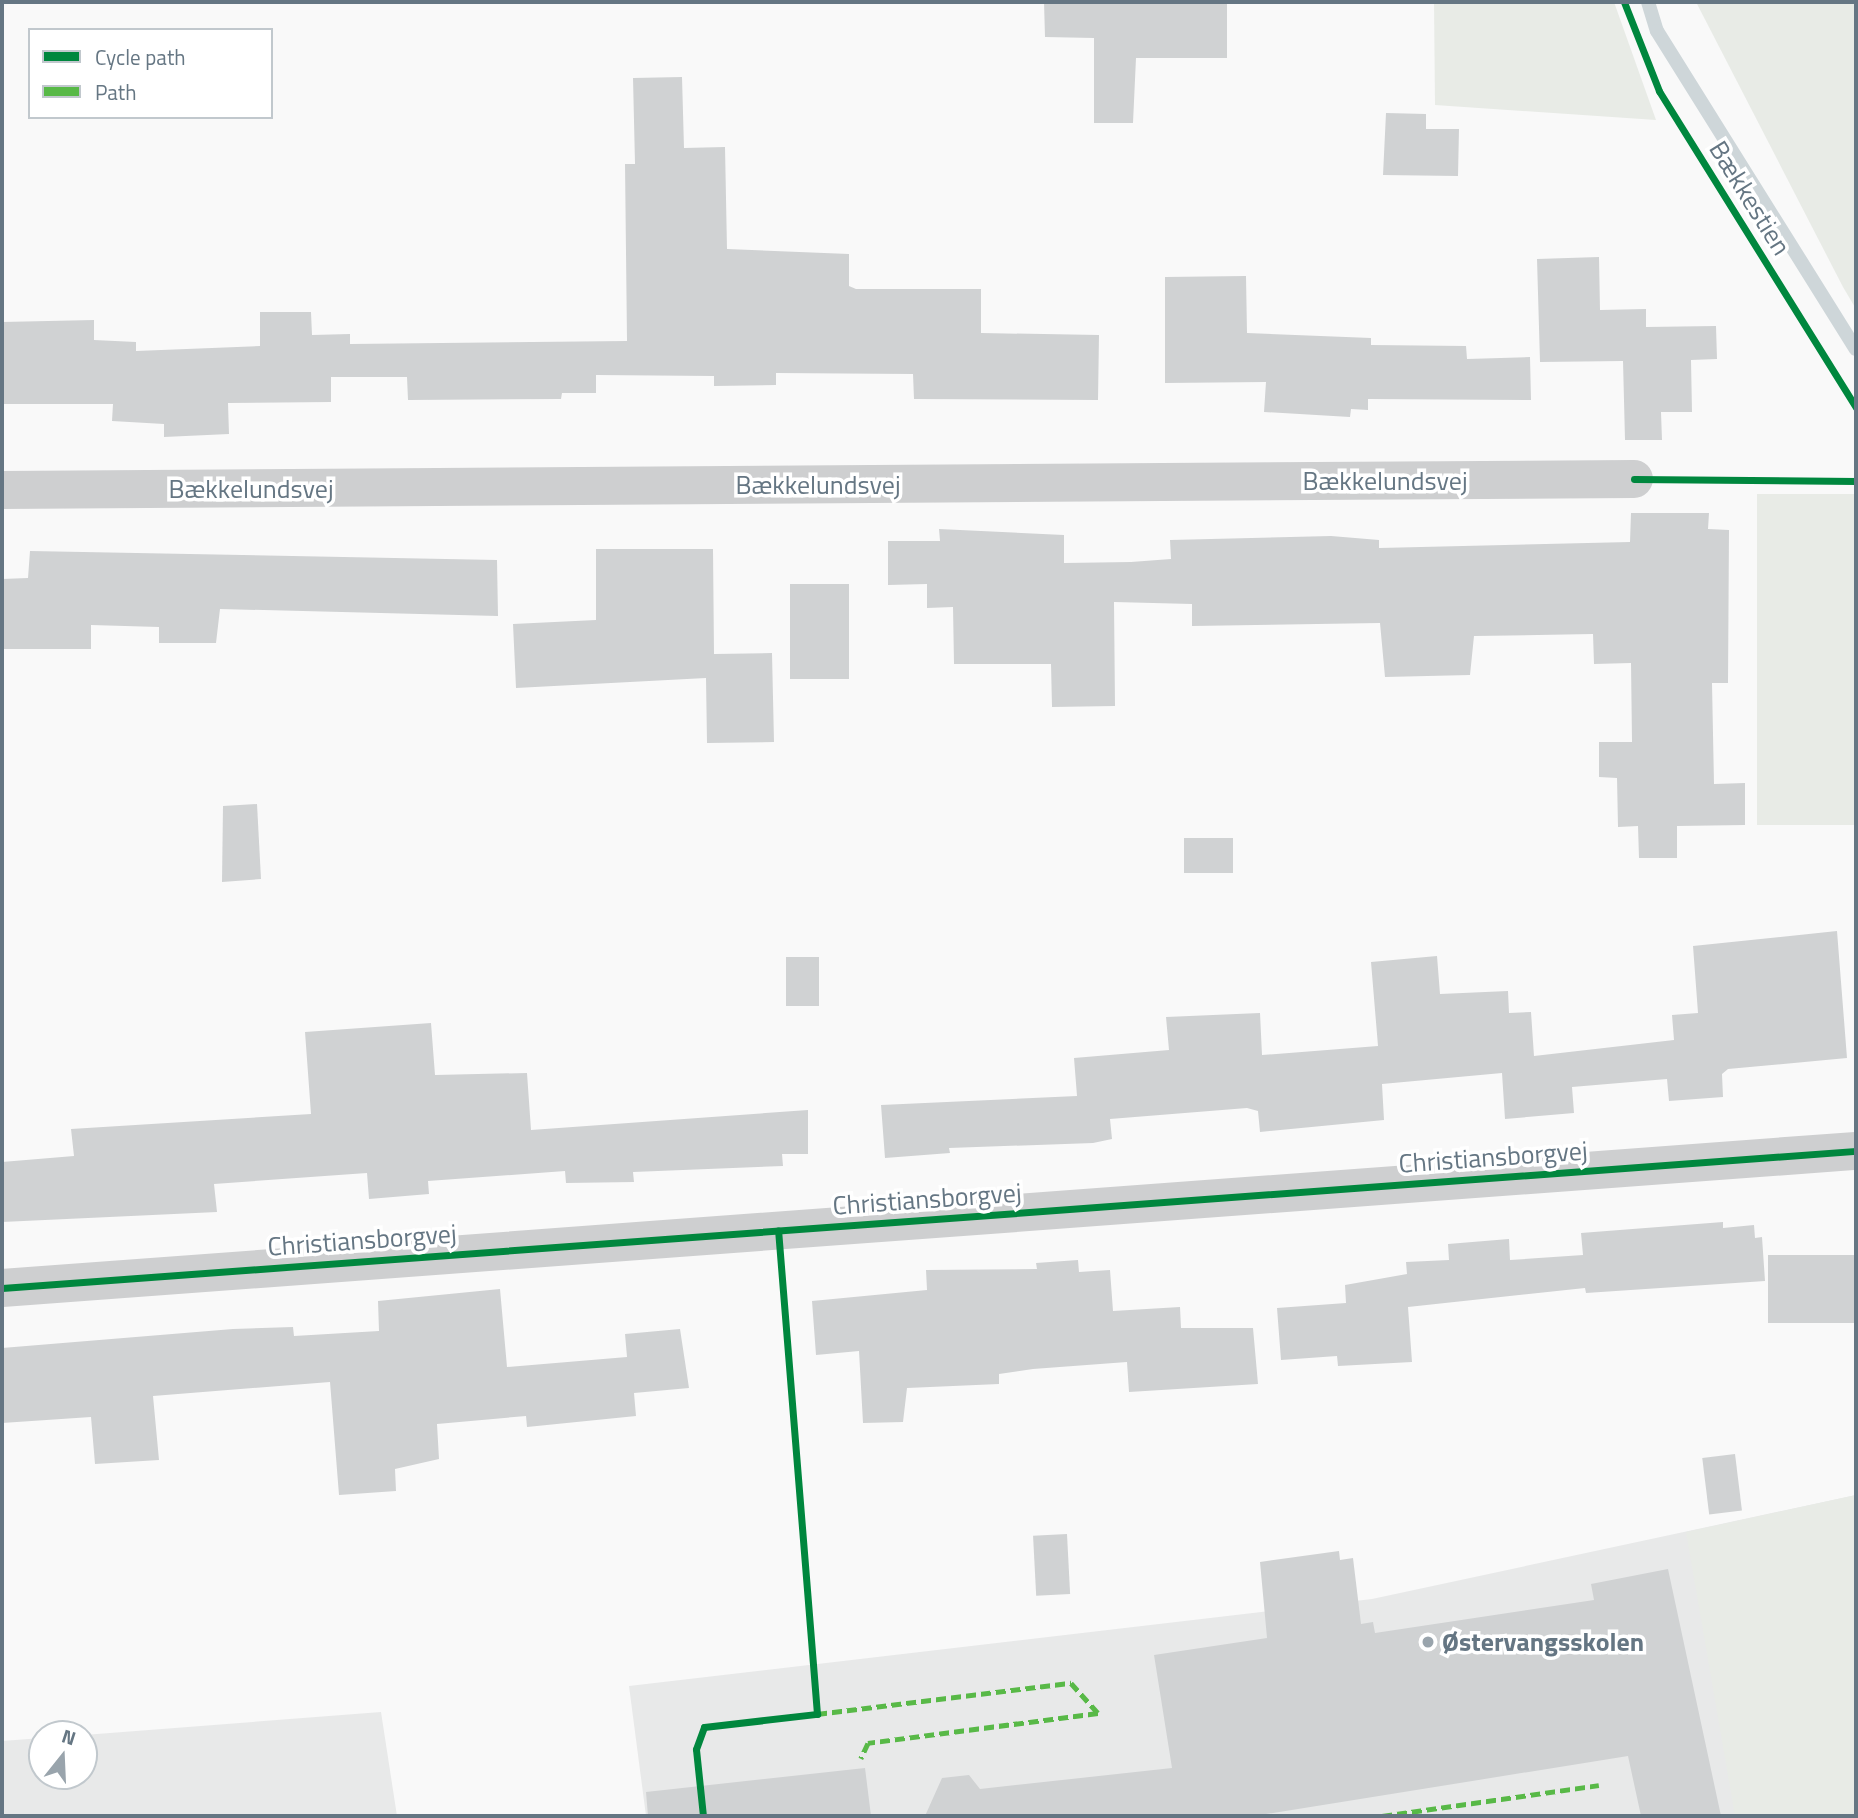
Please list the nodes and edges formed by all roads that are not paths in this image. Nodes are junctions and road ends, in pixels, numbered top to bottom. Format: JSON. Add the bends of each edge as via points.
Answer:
{"nodes":[{"id":1,"x":1634,"y":479,"type":"dead end"},
{"id":2,"x":2,"y":491,"type":"edge"},
{"id":3,"x":1856,"y":1151,"type":"edge"},
{"id":4,"x":2,"y":1288,"type":"edge"}],
"edges":[{"from":1,"to":2,"type":"street","name":"Bækkelundsvej"},
{"from":3,"to":4,"type":"street","name":"Christiansborgvej"}]}
